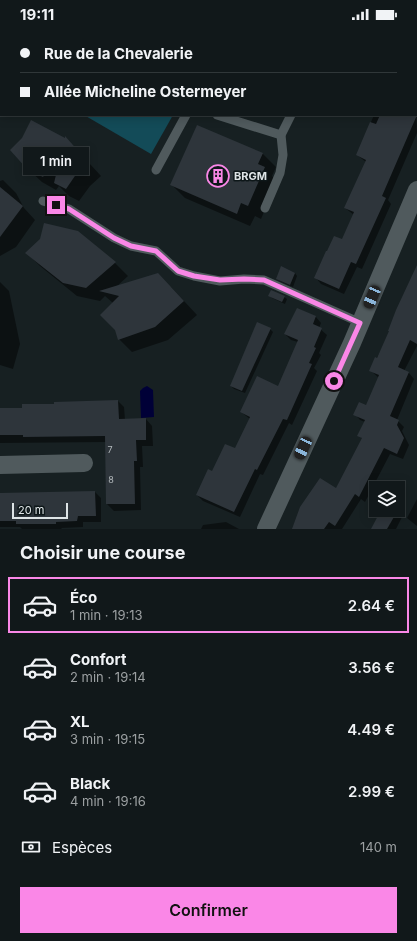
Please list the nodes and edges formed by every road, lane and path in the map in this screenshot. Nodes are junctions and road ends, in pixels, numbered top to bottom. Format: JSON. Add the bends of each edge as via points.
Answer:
{"nodes":[{"id":1,"x":185,"y":116,"type":"edge"},
{"id":2,"x":220,"y":116,"type":"edge"},
{"id":3,"x":291,"y":116,"type":"edge"},
{"id":4,"x":282,"y":135,"type":"junction"},
{"id":5,"x":156,"y":170,"type":"dead end"},
{"id":6,"x":417,"y":190,"type":"edge"},
{"id":7,"x":43,"y":200,"type":"dead end"},
{"id":8,"x":265,"y":208,"type":"dead end"},
{"id":9,"x":360,"y":323,"type":"junction"},
{"id":10,"x":84,"y":463,"type":"dead end"},
{"id":11,"x":0,"y":465,"type":"edge"},
{"id":12,"x":266,"y":529,"type":"edge"}],
"edges":[{"from":1,"to":5,"type":"lane"},
{"from":2,"to":4,"type":"lane"},
{"from":3,"to":4,"type":"lane"},
{"from":4,"to":8,"type":"lane","via":[[283,155],[280,173]]},
{"from":6,"to":9,"type":"street"},
{"from":7,"to":9,"type":"lane","via":[[69,209],[131,246],[156,251],[178,271],[220,280],[264,280]]},
{"from":9,"to":12,"type":"street"},
{"from":10,"to":11,"type":"street"}]}
